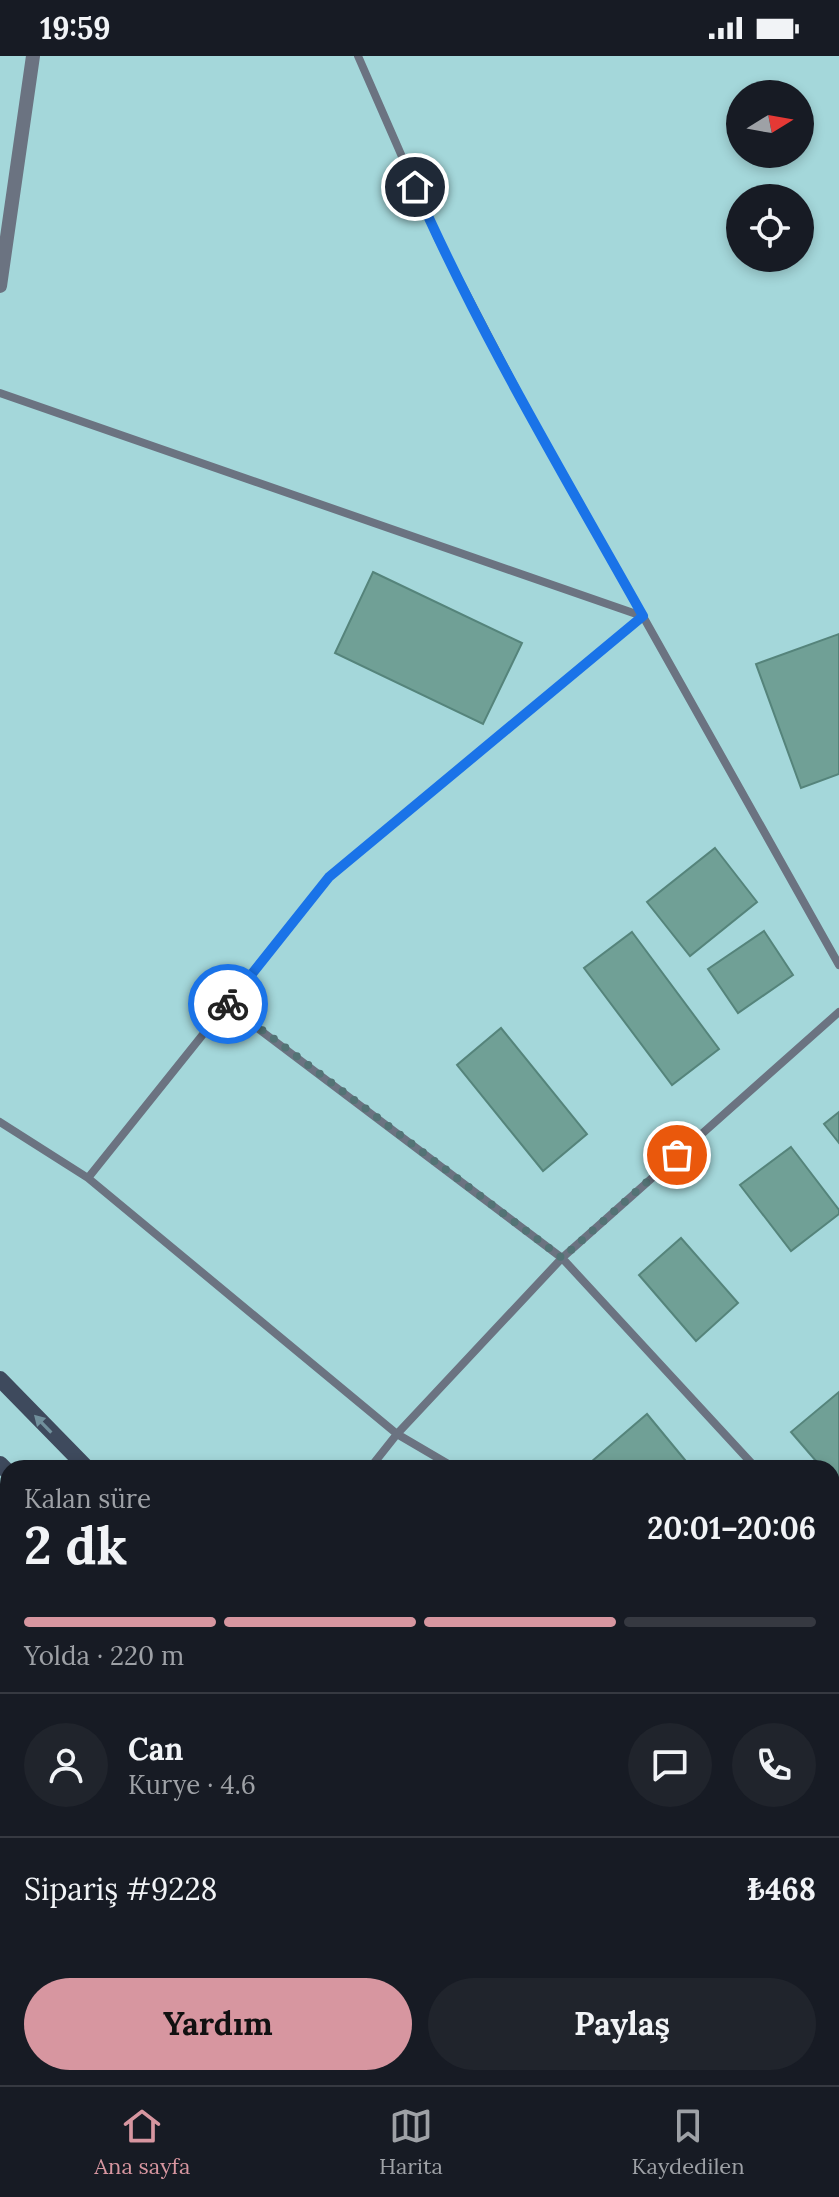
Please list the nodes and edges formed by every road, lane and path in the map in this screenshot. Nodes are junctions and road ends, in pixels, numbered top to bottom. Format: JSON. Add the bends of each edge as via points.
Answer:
{"nodes":[{"id":1,"x":33,"y":56,"type":"edge"},
{"id":2,"x":358,"y":56,"type":"edge"},
{"id":3,"x":0,"y":286,"type":"edge"},
{"id":4,"x":0,"y":393,"type":"edge"},
{"id":5,"x":643,"y":616,"type":"junction"},
{"id":6,"x":839,"y":965,"type":"edge"},
{"id":7,"x":227,"y":1005,"type":"junction"},
{"id":8,"x":839,"y":1012,"type":"edge"},
{"id":9,"x":0,"y":1122,"type":"edge"},
{"id":10,"x":88,"y":1178,"type":"junction"},
{"id":11,"x":562,"y":1258,"type":"junction"},
{"id":12,"x":0,"y":1379,"type":"edge"},
{"id":13,"x":397,"y":1434,"type":"junction"},
{"id":14,"x":79,"y":1460,"type":"edge"},
{"id":15,"x":376,"y":1460,"type":"edge"},
{"id":16,"x":441,"y":1460,"type":"edge"},
{"id":17,"x":749,"y":1460,"type":"edge"}],
"edges":[{"from":1,"to":3,"type":"street"},
{"from":2,"to":5,"type":"street","via":[[438,239]]},
{"from":4,"to":5,"type":"street"},
{"from":5,"to":6,"type":"street"},
{"from":5,"to":7,"type":"street","via":[[329,877]]},
{"from":7,"to":10,"type":"street"},
{"from":7,"to":11,"type":"street"},
{"from":8,"to":11,"type":"street"},
{"from":9,"to":10,"type":"street"},
{"from":10,"to":13,"type":"street"},
{"from":11,"to":13,"type":"street"},
{"from":11,"to":17,"type":"street"},
{"from":14,"to":12,"type":"main road","one_way":true},
{"from":13,"to":15,"type":"street"},
{"from":13,"to":16,"type":"street"}]}
